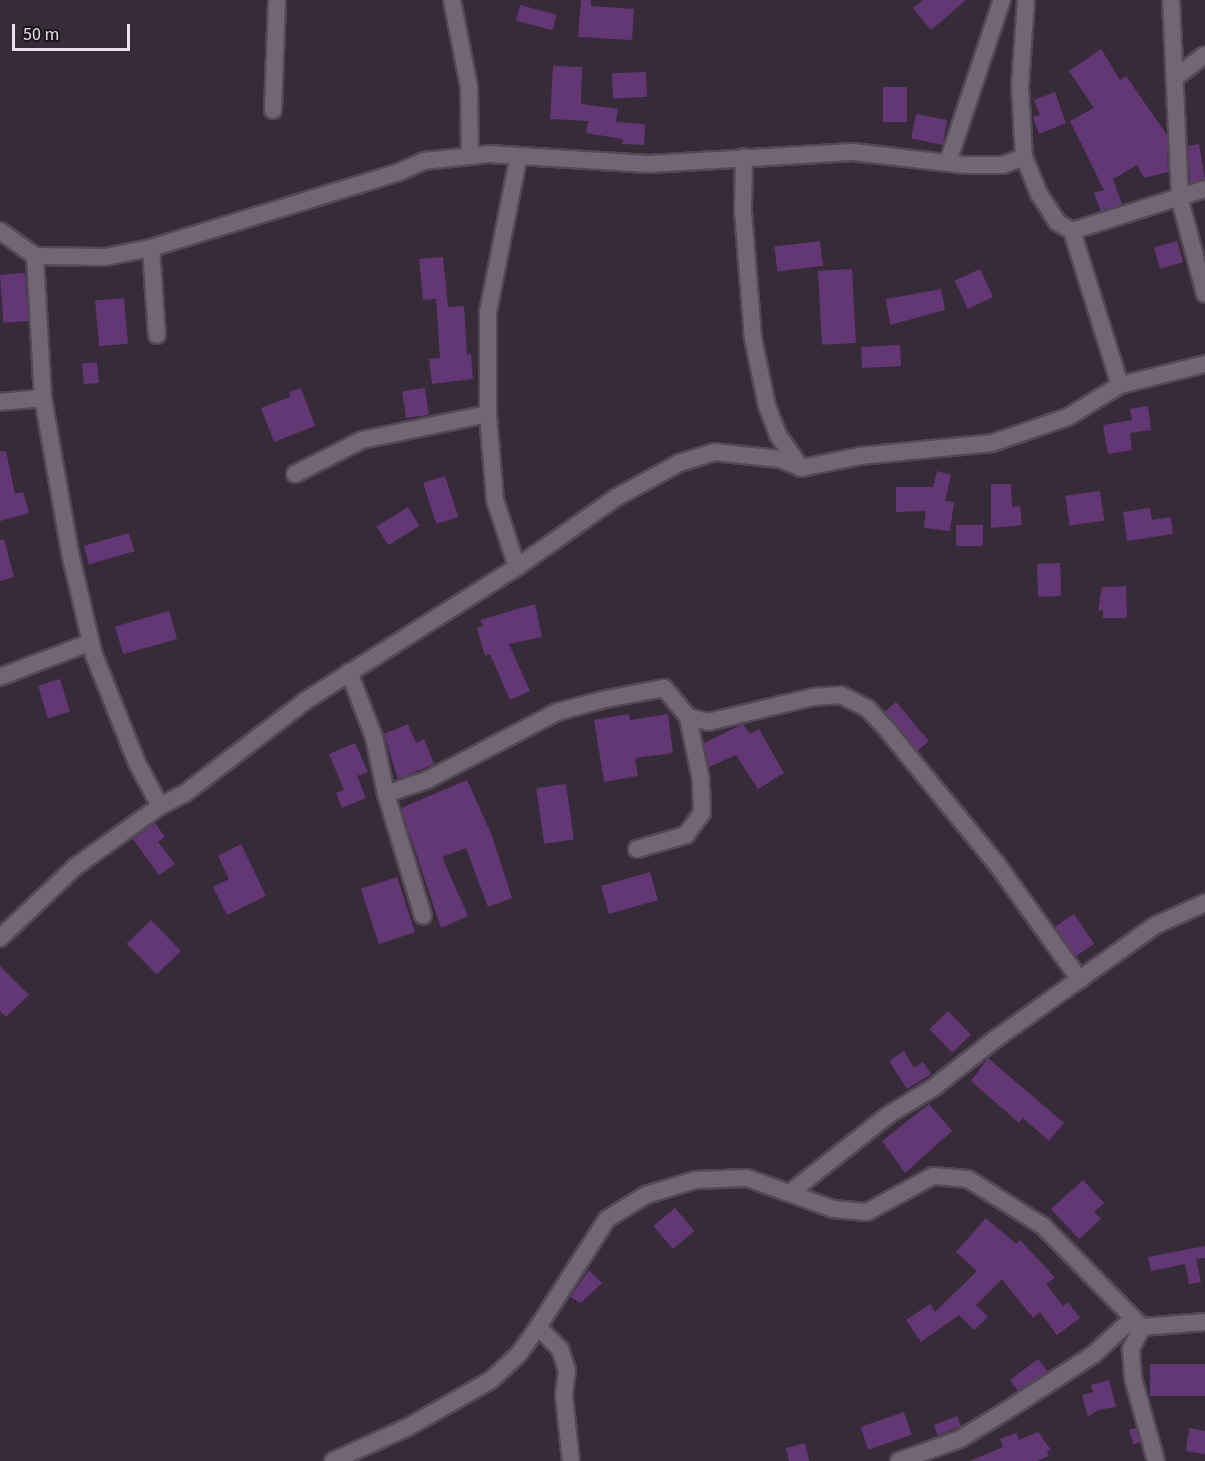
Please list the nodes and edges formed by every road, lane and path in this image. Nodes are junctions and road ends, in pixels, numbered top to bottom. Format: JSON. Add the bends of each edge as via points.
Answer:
{"nodes":[{"id":1,"x":277,"y":0,"type":"edge"},
{"id":2,"x":452,"y":0,"type":"edge"},
{"id":3,"x":1002,"y":0,"type":"edge"},
{"id":4,"x":1026,"y":0,"type":"edge"},
{"id":5,"x":1171,"y":0,"type":"edge"},
{"id":6,"x":1205,"y":56,"type":"edge"},
{"id":7,"x":1177,"y":76,"type":"junction"},
{"id":8,"x":273,"y":110,"type":"dead end"},
{"id":9,"x":471,"y":156,"type":"junction"},
{"id":10,"x":744,"y":157,"type":"junction"},
{"id":11,"x":1024,"y":157,"type":"junction"},
{"id":12,"x":518,"y":159,"type":"junction"},
{"id":13,"x":948,"y":162,"type":"junction"},
{"id":14,"x":1205,"y":189,"type":"edge"},
{"id":15,"x":1180,"y":200,"type":"junction"},
{"id":16,"x":0,"y":231,"type":"edge"},
{"id":17,"x":1072,"y":231,"type":"junction"},
{"id":18,"x":151,"y":248,"type":"junction"},
{"id":19,"x":35,"y":256,"type":"junction"},
{"id":20,"x":1205,"y":294,"type":"edge"},
{"id":21,"x":157,"y":335,"type":"dead end"},
{"id":22,"x":1205,"y":364,"type":"edge"},
{"id":23,"x":1120,"y":385,"type":"junction"},
{"id":24,"x":43,"y":398,"type":"junction"},
{"id":25,"x":0,"y":402,"type":"edge"},
{"id":26,"x":488,"y":414,"type":"junction"},
{"id":27,"x":801,"y":468,"type":"junction"},
{"id":28,"x":295,"y":474,"type":"dead end"},
{"id":29,"x":517,"y":567,"type":"junction"},
{"id":30,"x":91,"y":642,"type":"junction"},
{"id":31,"x":349,"y":672,"type":"junction"},
{"id":32,"x":0,"y":677,"type":"edge"},
{"id":33,"x":688,"y":717,"type":"junction"},
{"id":34,"x":386,"y":794,"type":"junction"},
{"id":35,"x":160,"y":806,"type":"junction"},
{"id":36,"x":637,"y":849,"type":"dead end"},
{"id":37,"x":1205,"y":903,"type":"edge"},
{"id":38,"x":423,"y":916,"type":"dead end"},
{"id":39,"x":0,"y":938,"type":"edge"},
{"id":40,"x":1080,"y":980,"type":"junction"},
{"id":41,"x":791,"y":1192,"type":"junction"},
{"id":42,"x":1205,"y":1322,"type":"edge"},
{"id":43,"x":1137,"y":1323,"type":"junction"},
{"id":44,"x":538,"y":1327,"type":"junction"},
{"id":45,"x":333,"y":1461,"type":"edge"},
{"id":46,"x":571,"y":1461,"type":"edge"},
{"id":47,"x":899,"y":1461,"type":"edge"},
{"id":48,"x":1156,"y":1461,"type":"edge"}],
"edges":[{"from":1,"to":8,"type":"street"},
{"from":2,"to":9,"type":"street","via":[[469,87]]},
{"from":3,"to":13,"type":"street"},
{"from":4,"to":11,"type":"street","via":[[1020,86]]},
{"from":5,"to":7,"type":"street"},
{"from":6,"to":7,"type":"street"},
{"from":7,"to":15,"type":"street"},
{"from":9,"to":12,"type":"street","via":[[489,154]]},
{"from":9,"to":18,"type":"street","via":[[424,161],[397,173]]},
{"from":10,"to":12,"type":"street","via":[[649,164]]},
{"from":10,"to":13,"type":"street","via":[[775,159],[853,152]]},
{"from":10,"to":27,"type":"street","via":[[742,211],[753,338],[775,425]]},
{"from":11,"to":13,"type":"street","via":[[1003,165]]},
{"from":11,"to":17,"type":"street","via":[[1039,194],[1057,222]]},
{"from":12,"to":26,"type":"street","via":[[488,312]]},
{"from":14,"to":15,"type":"street"},
{"from":15,"to":17,"type":"street"},
{"from":15,"to":20,"type":"street"},
{"from":16,"to":19,"type":"street"},
{"from":17,"to":23,"type":"street"},
{"from":18,"to":19,"type":"street","via":[[105,257]]},
{"from":18,"to":21,"type":"street"},
{"from":19,"to":24,"type":"street"},
{"from":22,"to":23,"type":"street"},
{"from":23,"to":27,"type":"street","via":[[1068,417],[992,443],[860,456]]},
{"from":24,"to":25,"type":"street"},
{"from":24,"to":30,"type":"street","via":[[70,553]]},
{"from":26,"to":28,"type":"street","via":[[362,440]]},
{"from":26,"to":29,"type":"street","via":[[495,500]]},
{"from":27,"to":29,"type":"street","via":[[780,459],[714,452],[679,463],[616,498]]},
{"from":29,"to":31,"type":"street"},
{"from":30,"to":32,"type":"street"},
{"from":30,"to":35,"type":"street","via":[[137,763]]},
{"from":31,"to":34,"type":"street","via":[[374,737]]},
{"from":31,"to":35,"type":"street","via":[[304,701],[184,794]]},
{"from":33,"to":34,"type":"street","via":[[664,688],[606,699],[557,712],[427,780]]},
{"from":33,"to":36,"type":"street","via":[[701,780],[702,813],[686,835]]},
{"from":33,"to":40,"type":"street","via":[[708,722],[730,720],[813,697],[841,695],[867,708],[996,862]]},
{"from":34,"to":38,"type":"street"},
{"from":35,"to":39,"type":"street","via":[[75,867]]},
{"from":37,"to":40,"type":"street","via":[[1156,925]]},
{"from":40,"to":41,"type":"street","via":[[993,1040],[933,1088],[888,1115]]},
{"from":41,"to":43,"type":"street","via":[[833,1209],[867,1212],[933,1176],[968,1179],[1043,1226]]},
{"from":41,"to":44,"type":"street","via":[[747,1178],[695,1180],[646,1195],[608,1219]]},
{"from":42,"to":43,"type":"street"},
{"from":43,"to":47,"type":"street","via":[[960,1439]]},
{"from":43,"to":48,"type":"street","via":[[1131,1349],[1133,1378]]},
{"from":44,"to":45,"type":"street","via":[[519,1354],[491,1380],[408,1427]]},
{"from":44,"to":46,"type":"street","via":[[560,1349],[567,1371],[564,1396]]}]}
